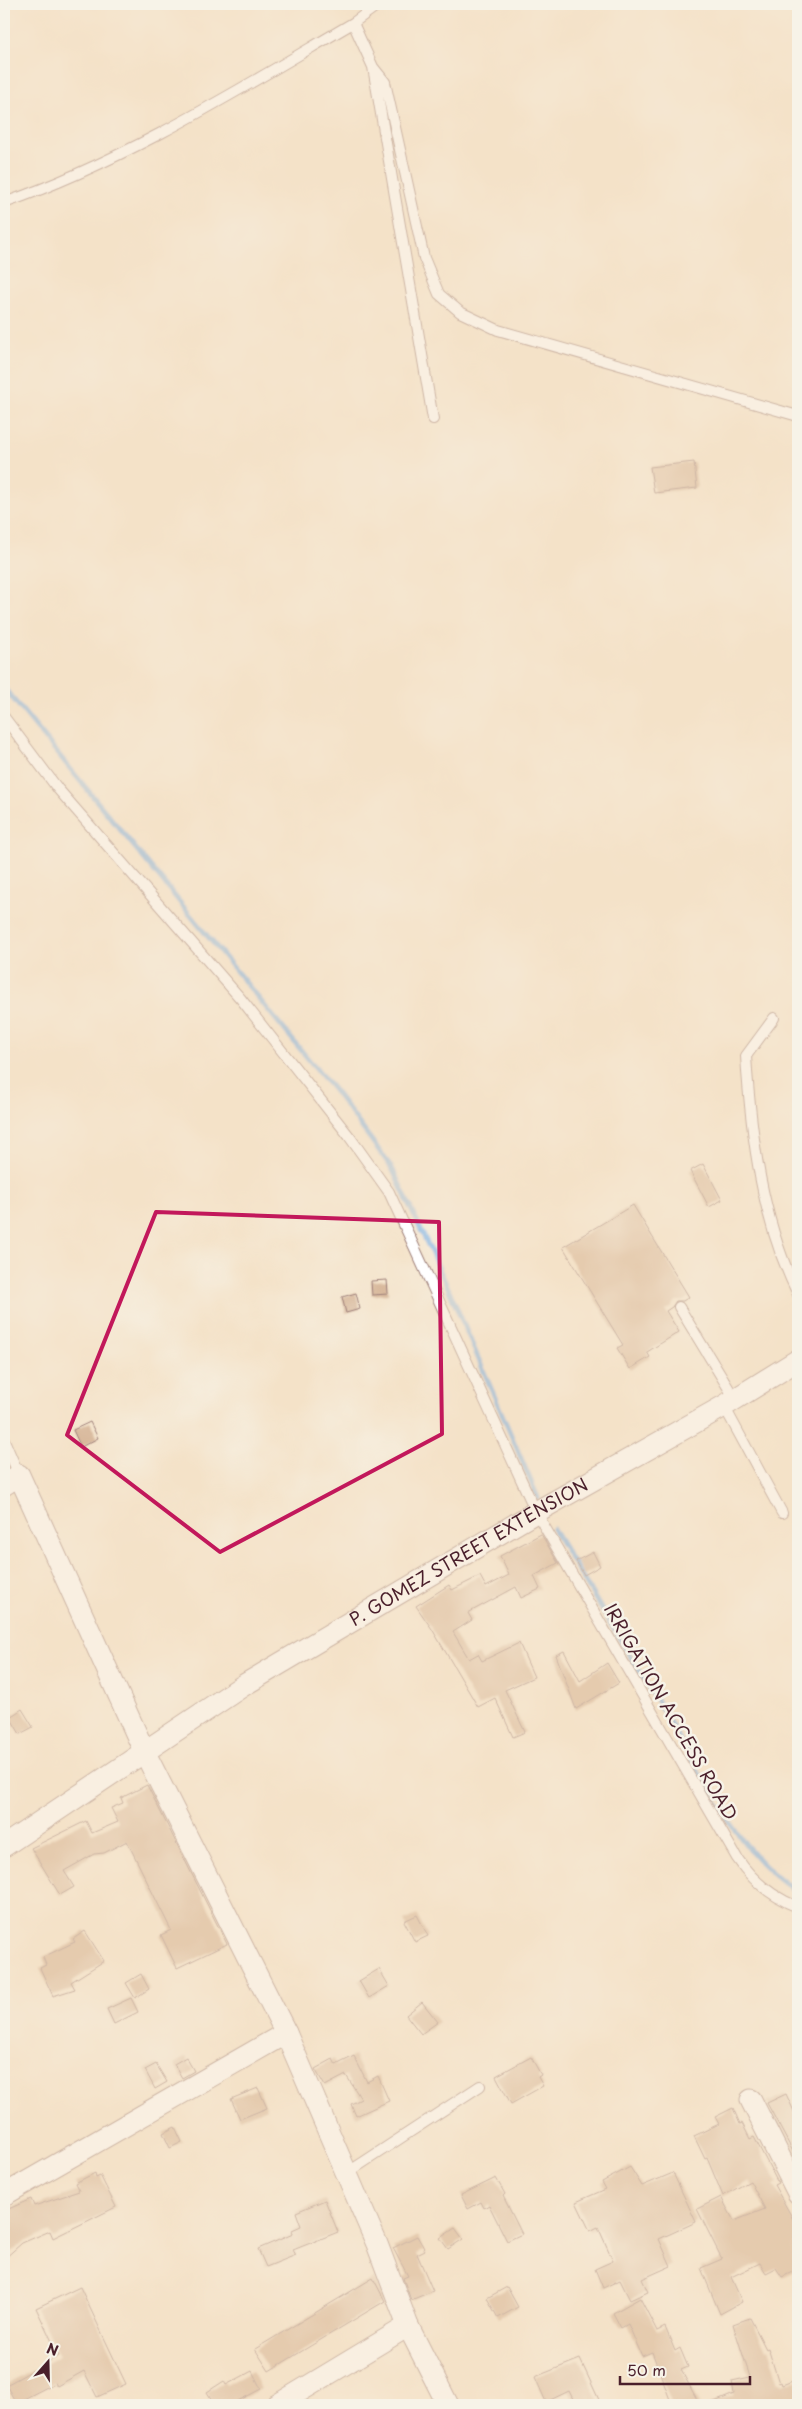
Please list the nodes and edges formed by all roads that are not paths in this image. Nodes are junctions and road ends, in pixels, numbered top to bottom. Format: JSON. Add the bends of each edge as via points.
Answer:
{"nodes":[{"id":1,"x":379,"y":4,"type":"edge"},
{"id":2,"x":353,"y":23,"type":"junction"},
{"id":3,"x":373,"y":68,"type":"junction"},
{"id":4,"x":4,"y":203,"type":"edge"},
{"id":5,"x":798,"y":416,"type":"edge"},
{"id":6,"x":433,"y":419,"type":"dead end"},
{"id":7,"x":4,"y":717,"type":"edge"},
{"id":8,"x":774,"y":1018,"type":"dead end"},
{"id":9,"x":798,"y":1294,"type":"edge"},
{"id":10,"x":679,"y":1307,"type":"dead end"},
{"id":11,"x":798,"y":1360,"type":"edge"},
{"id":12,"x":729,"y":1403,"type":"junction"},
{"id":13,"x":4,"y":1440,"type":"edge"},
{"id":14,"x":11,"y":1480,"type":"edge"},
{"id":15,"x":536,"y":1512,"type":"junction"},
{"id":16,"x":782,"y":1513,"type":"dead end"},
{"id":17,"x":145,"y":1752,"type":"junction"},
{"id":18,"x":4,"y":1846,"type":"edge"},
{"id":19,"x":798,"y":1907,"type":"edge"},
{"id":20,"x":286,"y":2034,"type":"junction"},
{"id":21,"x":480,"y":2086,"type":"dead end"},
{"id":22,"x":751,"y":2100,"type":"dead end"},
{"id":23,"x":347,"y":2173,"type":"junction"},
{"id":24,"x":798,"y":2193,"type":"edge"},
{"id":25,"x":4,"y":2195,"type":"edge"},
{"id":26,"x":408,"y":2326,"type":"junction"},
{"id":27,"x":277,"y":2405,"type":"edge"},
{"id":28,"x":448,"y":2405,"type":"edge"}],
"edges":[{"from":1,"to":2,"type":"lane"},
{"from":2,"to":3,"type":"lane"},
{"from":2,"to":4,"type":"lane","via":[[171,128],[48,188]]},
{"from":3,"to":5,"type":"lane","via":[[385,82],[424,258],[439,294],[460,312],[498,330]]},
{"from":3,"to":6,"type":"lane"},
{"from":7,"to":15,"type":"lane","name":"IRRIGATION ACCESS ROAD","via":[[58,789],[242,999],[389,1192]]},
{"from":8,"to":9,"type":"lane","via":[[746,1056],[748,1091],[763,1192],[788,1274]]},
{"from":10,"to":12,"type":"lane"},
{"from":11,"to":12,"type":"street","name":"P. GOMEZ STREET EXTENSION"},
{"from":12,"to":15,"type":"street","name":"P. GOMEZ STREET EXTENSION"},
{"from":12,"to":16,"type":"lane"},
{"from":13,"to":14,"type":"lane"},
{"from":14,"to":17,"type":"street"},
{"from":15,"to":17,"type":"street","name":"P. GOMEZ STREET EXTENSION","via":[[244,1685]]},
{"from":15,"to":19,"type":"lane","name":"IRRIGATION ACCESS ROAD","via":[[737,1858],[749,1876],[765,1890]]},
{"from":17,"to":18,"type":"street","name":"P. GOMEZ STREET EXTENSION"},
{"from":17,"to":20,"type":"street"},
{"from":20,"to":23,"type":"street"},
{"from":20,"to":25,"type":"street"},
{"from":21,"to":23,"type":"lane"},
{"from":22,"to":24,"type":"street"},
{"from":23,"to":26,"type":"street"},
{"from":26,"to":27,"type":"street"},
{"from":26,"to":28,"type":"street"}]}
